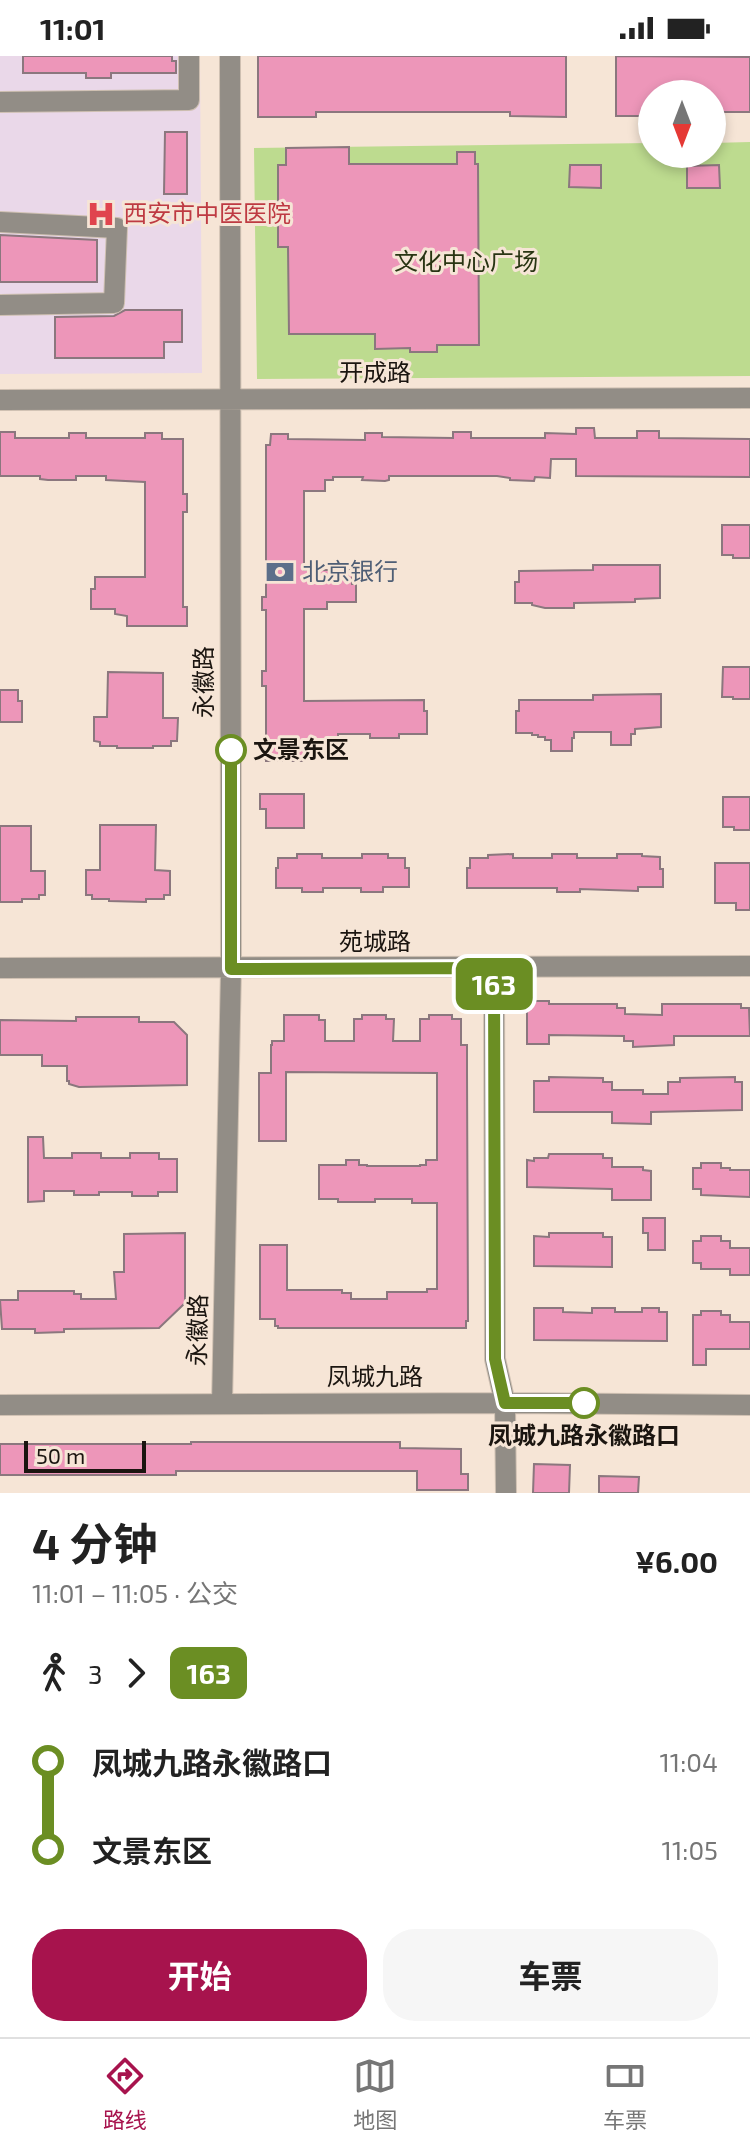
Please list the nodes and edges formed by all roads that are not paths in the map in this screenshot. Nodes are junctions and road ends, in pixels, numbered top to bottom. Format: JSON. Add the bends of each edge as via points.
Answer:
{"nodes":[{"id":1,"x":189,"y":56,"type":"edge"},
{"id":2,"x":230,"y":56,"type":"edge"},
{"id":3,"x":0,"y":102,"type":"edge"},
{"id":4,"x":0,"y":222,"type":"edge"},
{"id":5,"x":0,"y":305,"type":"edge"},
{"id":6,"x":750,"y":398,"type":"edge"},
{"id":7,"x":0,"y":400,"type":"edge"},
{"id":8,"x":230,"y":400,"type":"junction"},
{"id":9,"x":750,"y":966,"type":"edge"},
{"id":10,"x":0,"y":968,"type":"edge"},
{"id":11,"x":494,"y":968,"type":"junction"},
{"id":12,"x":231,"y":969,"type":"junction"},
{"id":13,"x":505,"y":1403,"type":"junction"},
{"id":14,"x":222,"y":1404,"type":"junction"},
{"id":15,"x":0,"y":1405,"type":"edge"},
{"id":16,"x":750,"y":1405,"type":"edge"},
{"id":17,"x":506,"y":1493,"type":"edge"}],
"edges":[{"from":1,"to":3,"type":"street","via":[[189,100]]},
{"from":2,"to":8,"type":"street","name":"永徽路"},
{"from":4,"to":5,"type":"street","via":[[117,228],[114,303]]},
{"from":6,"to":8,"type":"street","name":"开成路"},
{"from":7,"to":8,"type":"street","name":"开成路"},
{"from":8,"to":12,"type":"street","name":"永徽路"},
{"from":9,"to":11,"type":"street","name":"苑城路"},
{"from":10,"to":12,"type":"street","name":"苑城路"},
{"from":11,"to":12,"type":"street","name":"苑城路"},
{"from":11,"to":13,"type":"street","via":[[495,1359]]},
{"from":12,"to":14,"type":"street","name":"永徽路"},
{"from":13,"to":14,"type":"street","name":"凤城九路"},
{"from":13,"to":16,"type":"street","name":"凤城九路"},
{"from":13,"to":17,"type":"street"},
{"from":14,"to":15,"type":"street","name":"凤城九路"}]}
